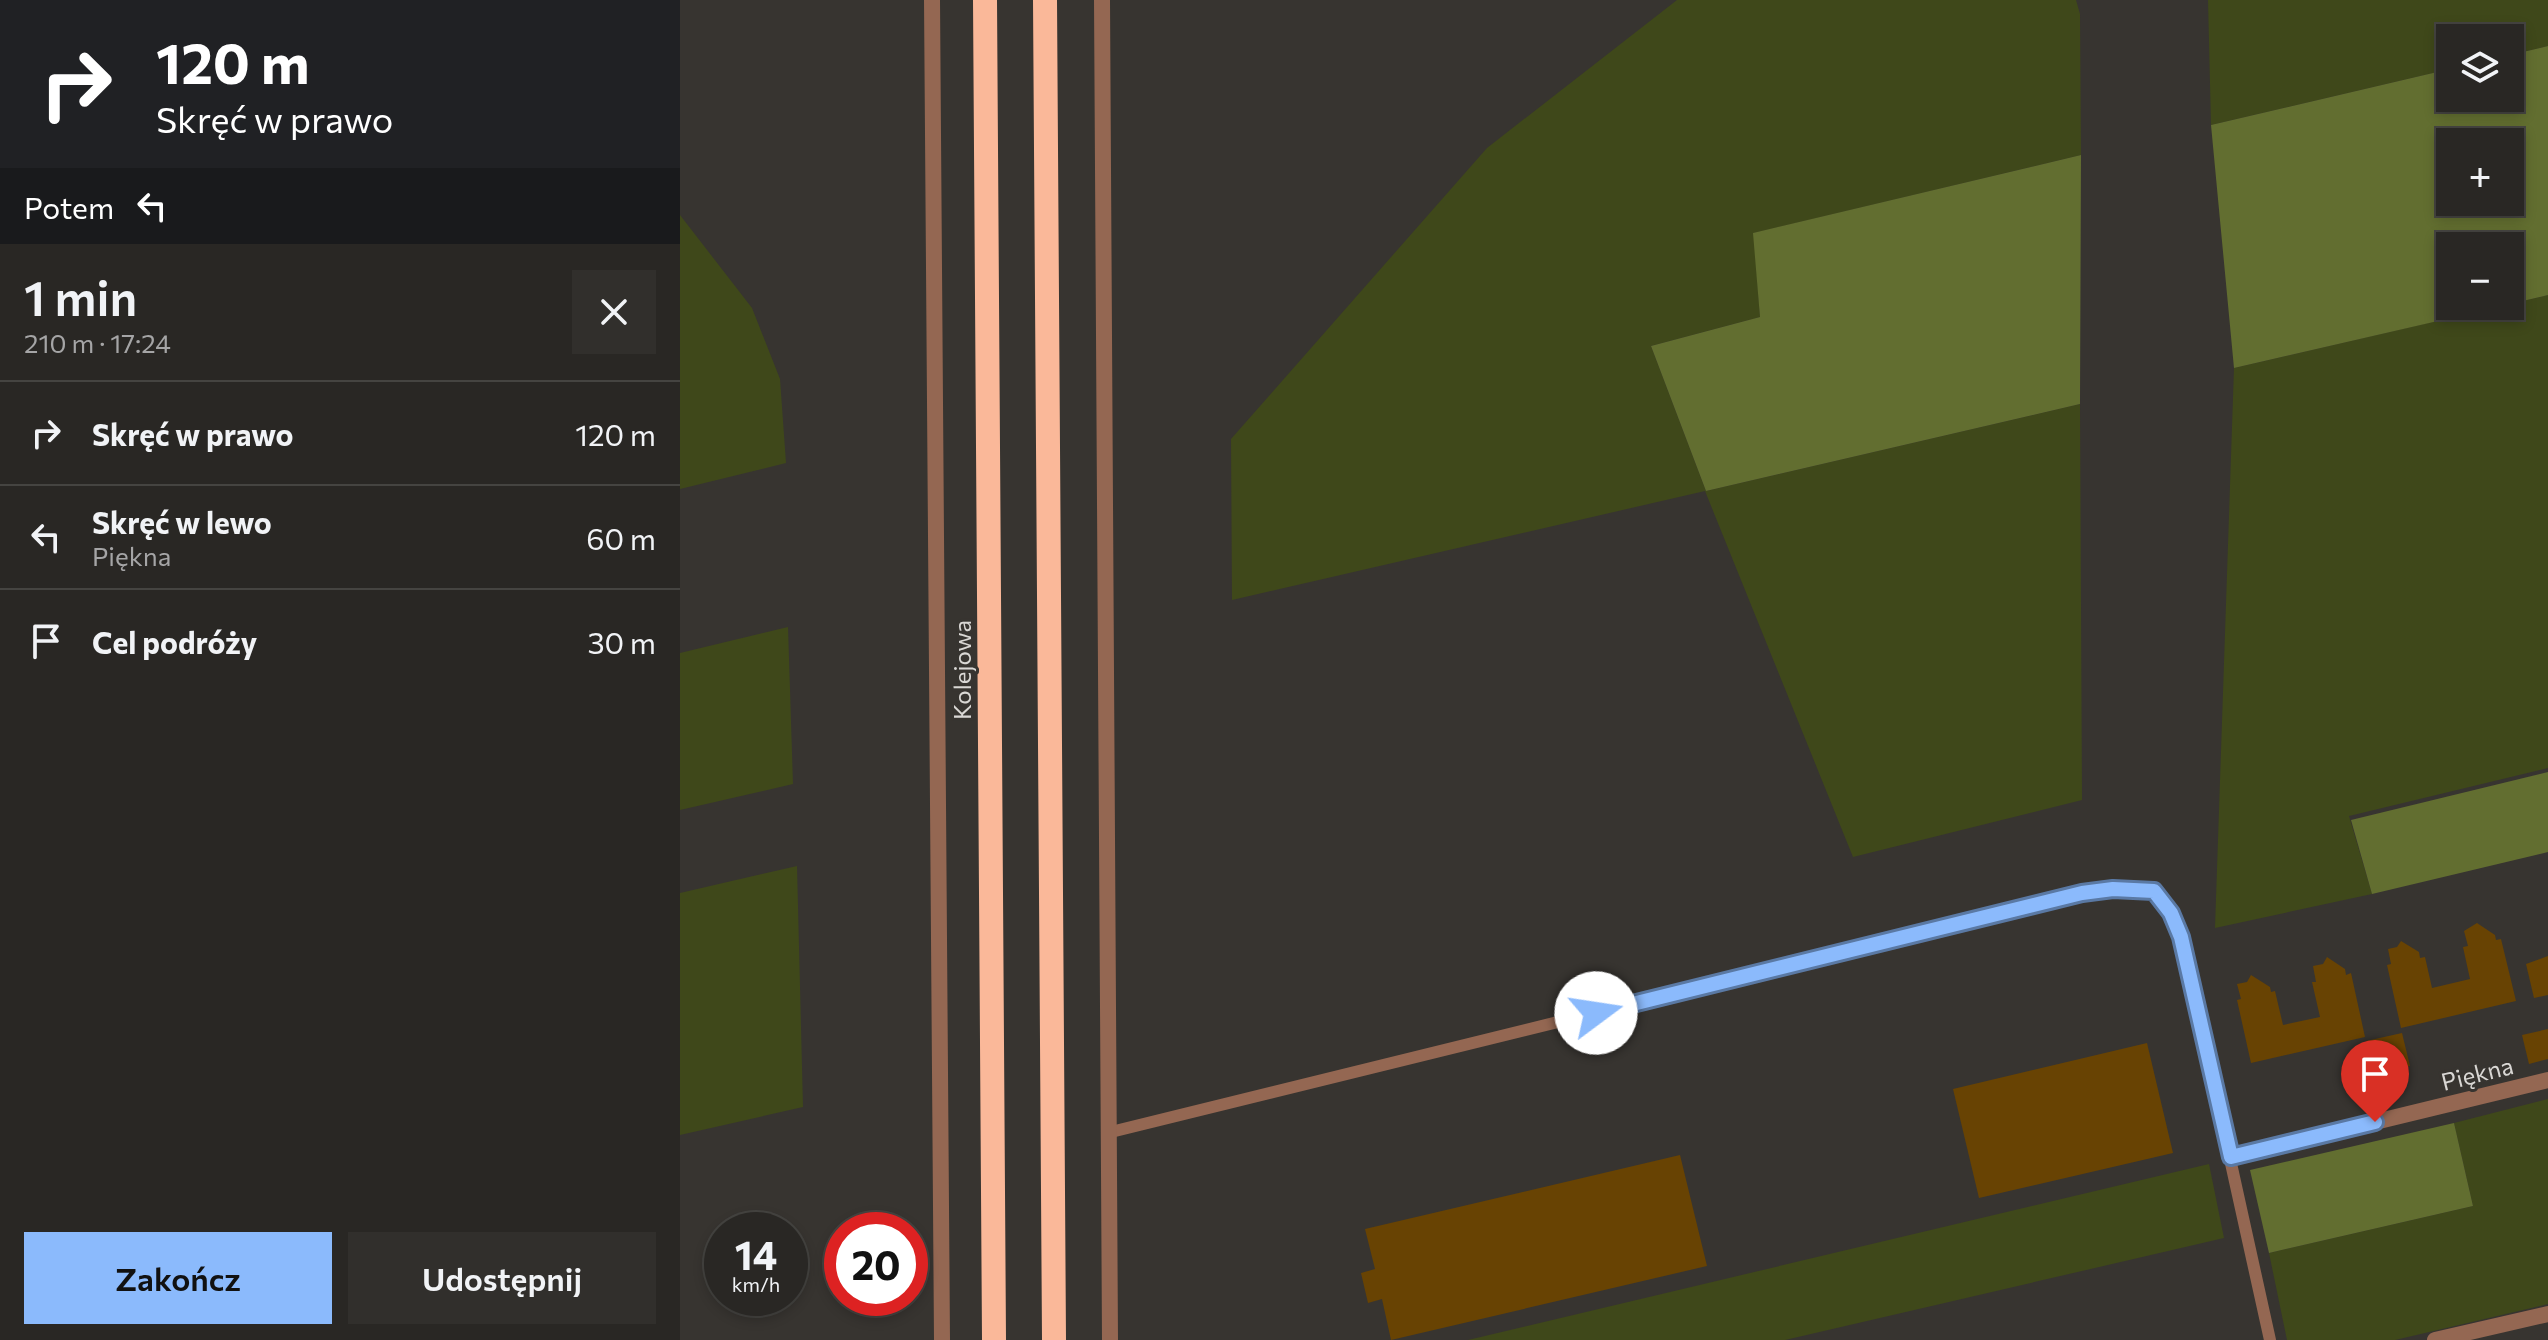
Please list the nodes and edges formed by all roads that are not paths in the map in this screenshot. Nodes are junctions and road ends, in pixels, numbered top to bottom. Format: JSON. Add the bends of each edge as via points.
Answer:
{"nodes":[{"id":1,"x":932,"y":0,"type":"edge"},
{"id":2,"x":985,"y":0,"type":"edge"},
{"id":3,"x":1045,"y":0,"type":"edge"},
{"id":4,"x":1102,"y":0,"type":"edge"},
{"id":5,"x":2548,"y":1080,"type":"edge"},
{"id":6,"x":1111,"y":1132,"type":"junction"},
{"id":7,"x":2231,"y":1157,"type":"junction"},
{"id":8,"x":2548,"y":1314,"type":"edge"},
{"id":9,"x":942,"y":1340,"type":"edge"},
{"id":10,"x":994,"y":1340,"type":"edge"},
{"id":11,"x":1054,"y":1340,"type":"edge"},
{"id":12,"x":1110,"y":1340,"type":"edge"},
{"id":13,"x":2270,"y":1340,"type":"edge"},
{"id":14,"x":2435,"y":1340,"type":"edge"}],
"edges":[{"from":1,"to":9,"type":"street"},
{"from":2,"to":10,"type":"highway","name":"Kolejowa"},
{"from":3,"to":11,"type":"highway"},
{"from":4,"to":6,"type":"street"},
{"from":5,"to":7,"type":"street","name":"Piękna"},
{"from":6,"to":7,"type":"lane","via":[[2113,889],[2154,891],[2171,913]]},
{"from":6,"to":12,"type":"street"},
{"from":7,"to":13,"type":"lane"},
{"from":8,"to":14,"type":"street"}]}
